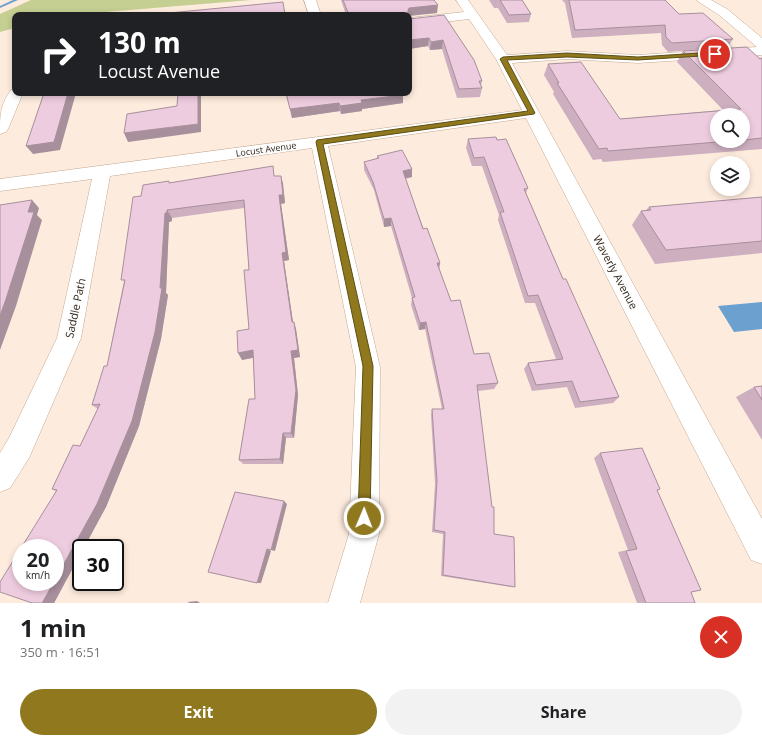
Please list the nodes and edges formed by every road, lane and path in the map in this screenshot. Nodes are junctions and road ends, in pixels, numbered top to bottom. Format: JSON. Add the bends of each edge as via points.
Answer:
{"nodes":[{"id":1,"x":310,"y":0,"type":"edge"},
{"id":2,"x":702,"y":0,"type":"edge"},
{"id":3,"x":468,"y":7,"type":"edge"},
{"id":4,"x":314,"y":12,"type":"edge"},
{"id":5,"x":412,"y":21,"type":"edge"},
{"id":6,"x":762,"y":45,"type":"edge"},
{"id":7,"x":762,"y":51,"type":"edge"},
{"id":8,"x":503,"y":59,"type":"junction"},
{"id":9,"x":15,"y":96,"type":"edge"},
{"id":10,"x":532,"y":113,"type":"junction"},
{"id":11,"x":0,"y":130,"type":"edge"},
{"id":12,"x":319,"y":142,"type":"junction"},
{"id":13,"x":102,"y":171,"type":"junction"},
{"id":14,"x":0,"y":184,"type":"edge"},
{"id":15,"x":0,"y":478,"type":"edge"},
{"id":16,"x":762,"y":549,"type":"edge"},
{"id":17,"x":344,"y":603,"type":"edge"}],
"edges":[{"from":1,"to":4,"type":"street"},
{"from":2,"to":6,"type":"street","via":[[722,12]]},
{"from":3,"to":5,"type":"street"},
{"from":3,"to":8,"type":"street","name":"Waverly Avenue"},
{"from":7,"to":8,"type":"street","via":[[638,59],[567,55]]},
{"from":8,"to":10,"type":"street","name":"Waverly Avenue"},
{"from":9,"to":11,"type":"street"},
{"from":10,"to":12,"type":"street","name":"Locust Avenue"},
{"from":10,"to":16,"type":"street","name":"Waverly Avenue"},
{"from":12,"to":13,"type":"street","name":"Locust Avenue"},
{"from":12,"to":17,"type":"street","via":[[368,366],[364,534]]},
{"from":13,"to":14,"type":"street","name":"Locust Avenue"},
{"from":13,"to":15,"type":"street","name":"Saddle Path","via":[[69,338],[19,448]]}]}
